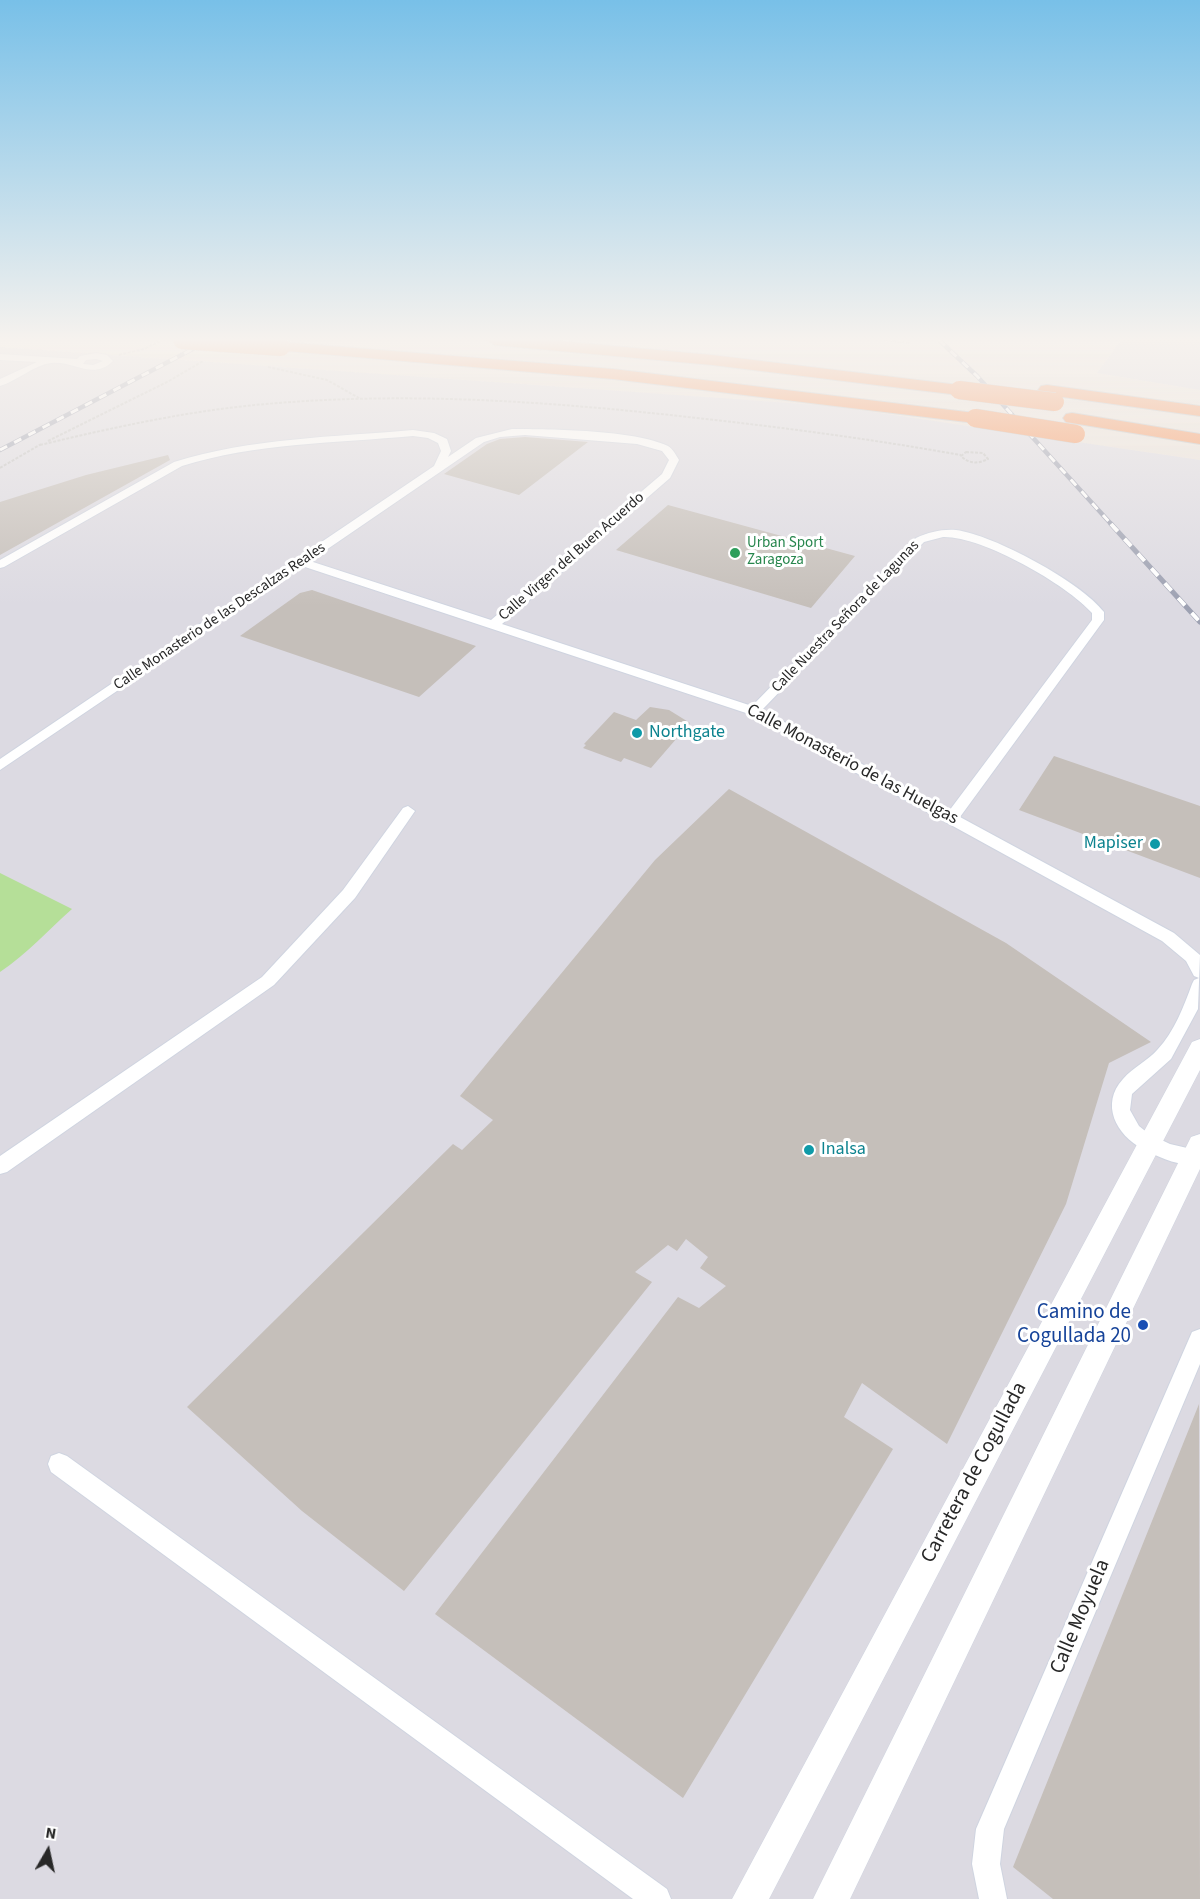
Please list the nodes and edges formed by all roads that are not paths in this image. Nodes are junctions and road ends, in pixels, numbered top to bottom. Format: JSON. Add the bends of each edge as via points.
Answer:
{"nodes":[{"id":1,"x":1086,"y":429,"type":"edge"},
{"id":2,"x":1102,"y":429,"type":"edge"},
{"id":3,"x":1200,"y":438,"type":"edge"},
{"id":4,"x":1200,"y":453,"type":"edge"},
{"id":5,"x":439,"y":466,"type":"junction"},
{"id":6,"x":301,"y":562,"type":"junction"},
{"id":7,"x":0,"y":565,"type":"edge"},
{"id":8,"x":494,"y":624,"type":"junction"},
{"id":9,"x":754,"y":711,"type":"junction"},
{"id":10,"x":0,"y":766,"type":"edge"},
{"id":11,"x":408,"y":811,"type":"dead end"},
{"id":12,"x":952,"y":818,"type":"junction"},
{"id":13,"x":1200,"y":972,"type":"edge"},
{"id":14,"x":1200,"y":984,"type":"edge"},
{"id":15,"x":1200,"y":1048,"type":"edge"},
{"id":16,"x":1147,"y":1144,"type":"junction"},
{"id":17,"x":1197,"y":1150,"type":"edge"},
{"id":18,"x":0,"y":1166,"type":"edge"},
{"id":19,"x":1200,"y":1339,"type":"edge"},
{"id":20,"x":59,"y":1464,"type":"dead end"},
{"id":21,"x":657,"y":1899,"type":"edge"},
{"id":22,"x":750,"y":1899,"type":"edge"},
{"id":23,"x":831,"y":1899,"type":"edge"},
{"id":24,"x":993,"y":1899,"type":"edge"}],
"edges":[{"from":1,"to":4,"type":"highway"},
{"from":2,"to":3,"type":"highway"},
{"from":5,"to":6,"type":"street","name":"Calle Monasterio de las Descalzas Reales"},
{"from":5,"to":7,"type":"street","via":[[446,451],[443,441],[413,432],[283,444],[200,457],[178,464]]},
{"from":5,"to":8,"type":"street","name":"Calle Virgen del Buen Acuerdo","via":[[480,440],[514,432],[647,444],[666,450],[674,460],[666,476]]},
{"from":6,"to":8,"type":"street","name":"Calle Monasterio de las Huelgas"},
{"from":6,"to":10,"type":"street","name":"Calle Monasterio de las Descalzas Reales"},
{"from":8,"to":9,"type":"street","name":"Calle Monasterio de las Huelgas"},
{"from":9,"to":12,"type":"street","name":"Calle Monasterio de las Huelgas"},
{"from":9,"to":12,"type":"street","name":"Calle Nuestra Señora de Lagunas","via":[[920,540],[941,533],[982,540],[1083,596],[1098,612],[1098,620]]},
{"from":11,"to":18,"type":"street","via":[[349,894],[268,981]]},
{"from":12,"to":13,"type":"street","name":"Calle Monasterio de las Huelgas","via":[[1168,937],[1187,951]]},
{"from":14,"to":16,"type":"street","via":[[1167,1051],[1126,1087],[1122,1097],[1129,1127]]},
{"from":15,"to":16,"type":"street","name":"Carretera de Cogullada"},
{"from":16,"to":17,"type":"street","via":[[1167,1152]]},
{"from":16,"to":22,"type":"street","name":"Carretera de Cogullada"},
{"from":17,"to":23,"type":"street"},
{"from":19,"to":24,"type":"street","name":"Calle Moyuela","via":[[990,1829],[985,1852]]},
{"from":20,"to":21,"type":"street"}]}
